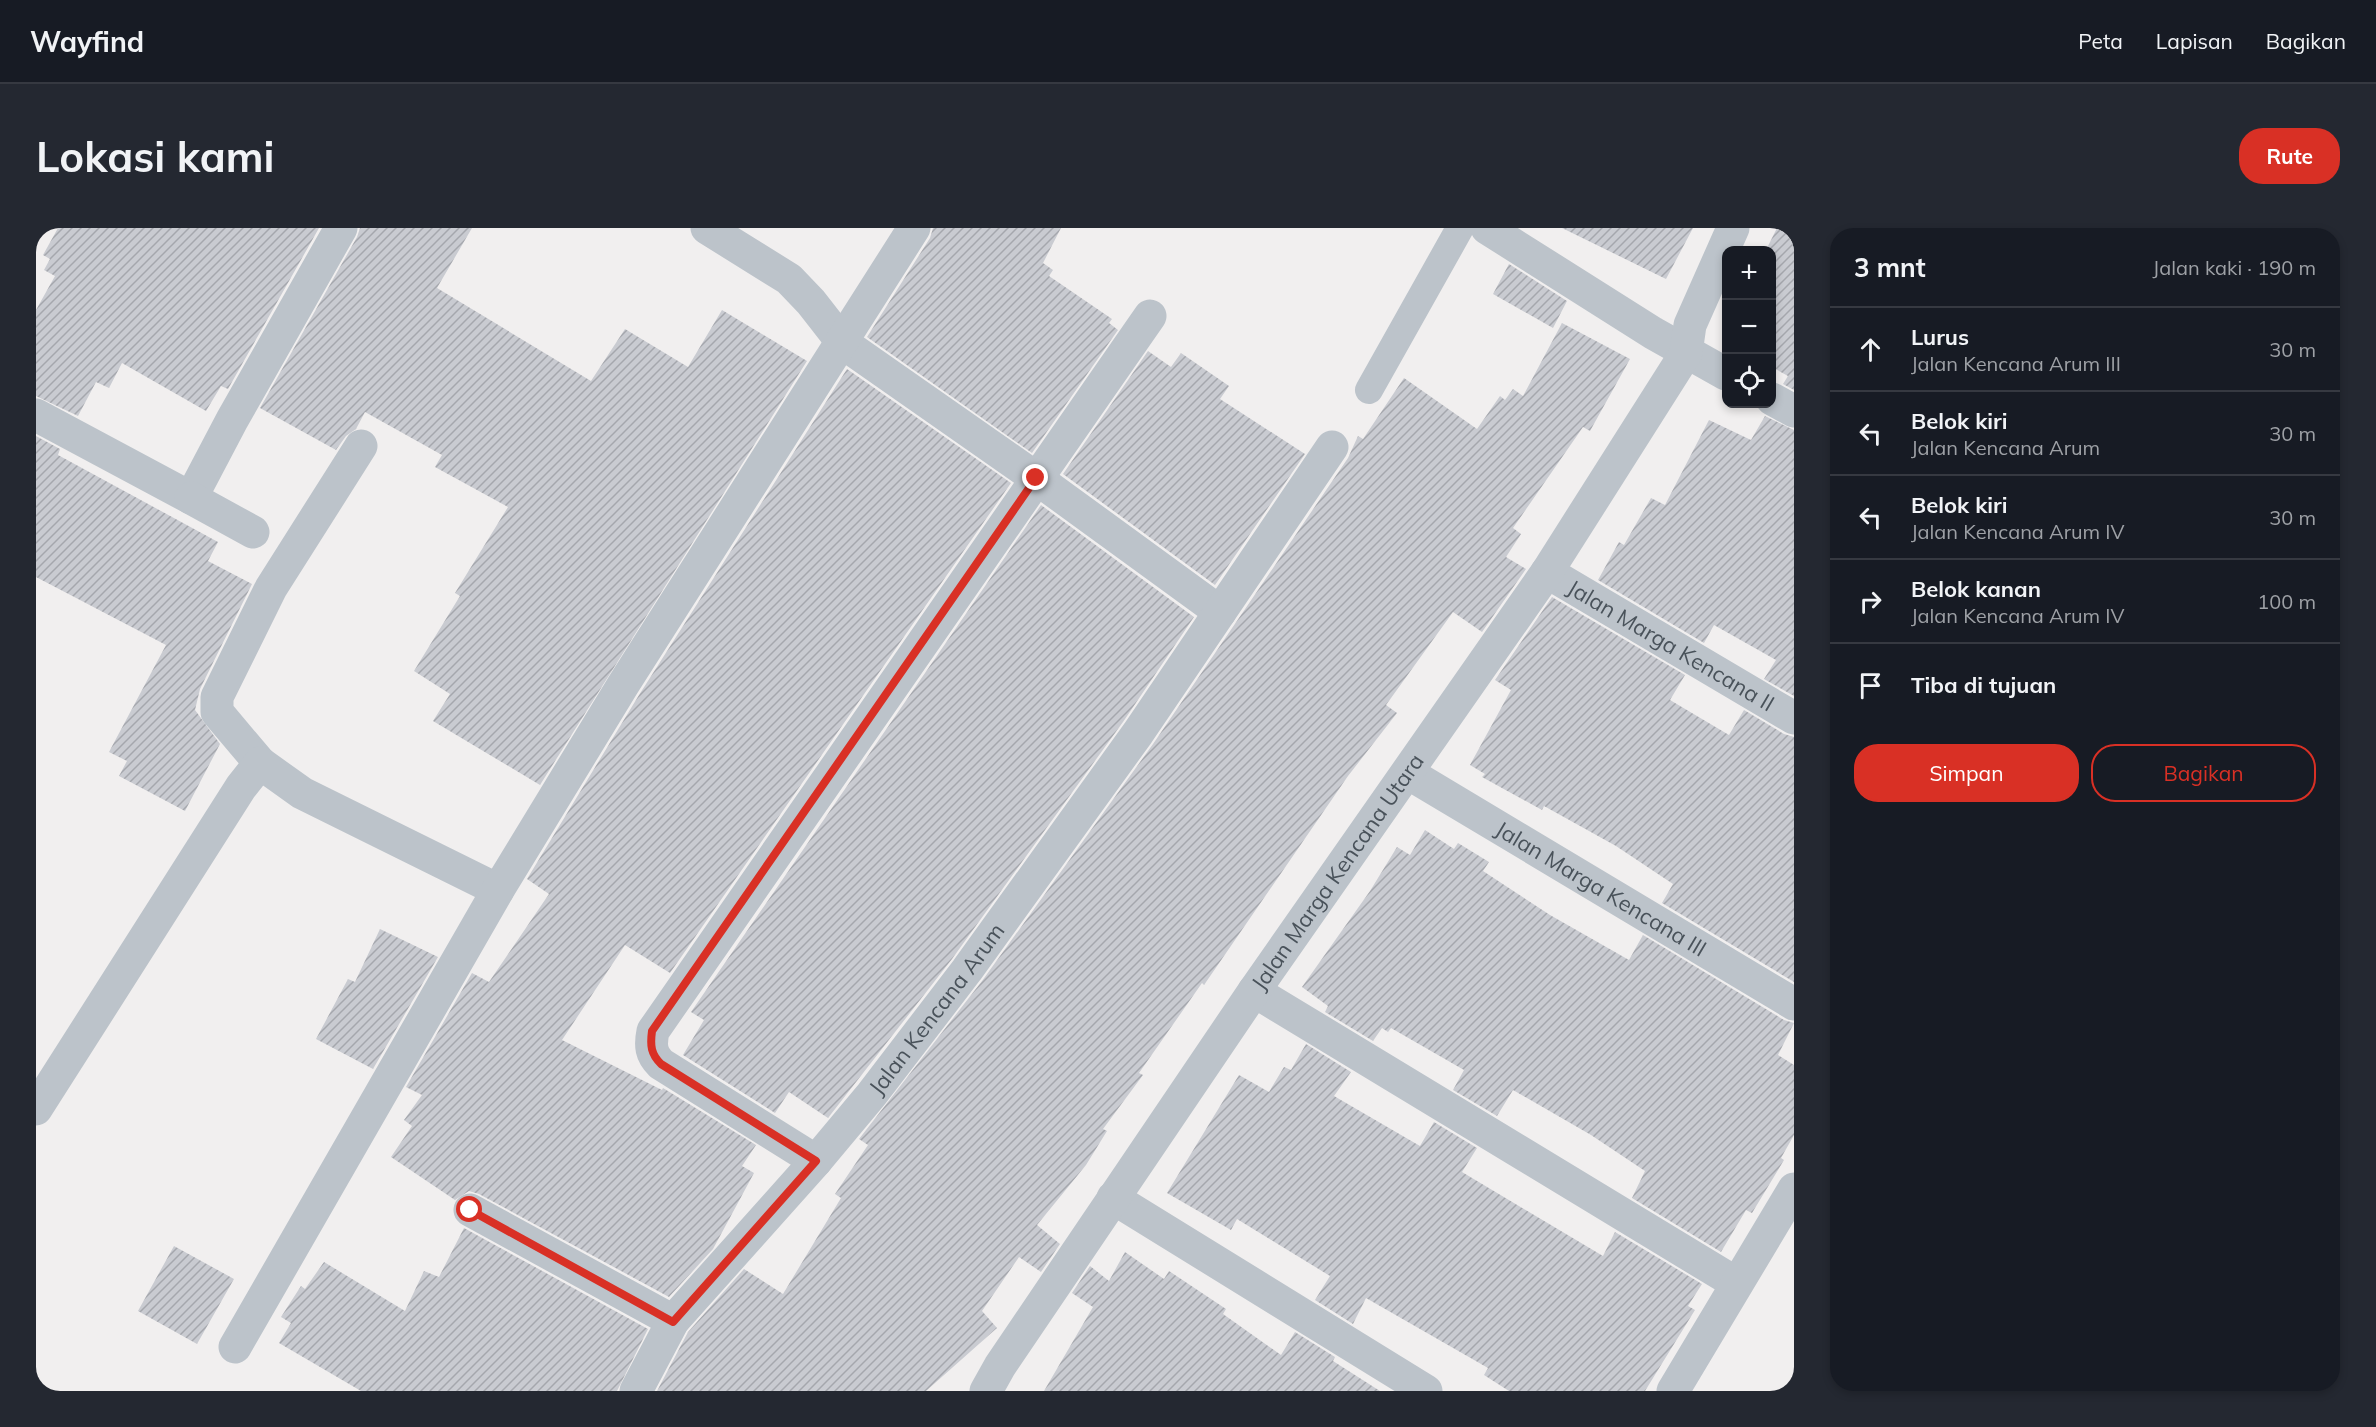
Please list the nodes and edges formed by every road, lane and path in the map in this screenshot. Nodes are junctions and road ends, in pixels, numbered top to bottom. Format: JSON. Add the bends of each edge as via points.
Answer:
{"nodes":[{"id":1,"x":341,"y":228,"type":"edge"},
{"id":2,"x":707,"y":228,"type":"edge"},
{"id":3,"x":914,"y":228,"type":"edge"},
{"id":4,"x":1460,"y":228,"type":"edge"},
{"id":5,"x":1487,"y":228,"type":"edge"},
{"id":6,"x":1733,"y":228,"type":"edge"},
{"id":7,"x":1150,"y":316,"type":"dead end"},
{"id":8,"x":843,"y":343,"type":"junction"},
{"id":9,"x":1686,"y":353,"type":"junction"},
{"id":10,"x":1722,"y":372,"type":"edge"},
{"id":11,"x":1369,"y":390,"type":"dead end"},
{"id":12,"x":1776,"y":401,"type":"edge"},
{"id":13,"x":1794,"y":411,"type":"edge"},
{"id":14,"x":36,"y":416,"type":"edge"},
{"id":15,"x":362,"y":446,"type":"dead end"},
{"id":16,"x":1332,"y":447,"type":"dead end"},
{"id":17,"x":1036,"y":478,"type":"junction"},
{"id":18,"x":185,"y":495,"type":"junction"},
{"id":19,"x":252,"y":532,"type":"dead end"},
{"id":20,"x":1547,"y":572,"type":"junction"},
{"id":21,"x":1220,"y":612,"type":"junction"},
{"id":22,"x":1794,"y":718,"type":"edge"},
{"id":23,"x":260,"y":763,"type":"junction"},
{"id":24,"x":1408,"y":773,"type":"junction"},
{"id":25,"x":498,"y":890,"type":"junction"},
{"id":26,"x":1254,"y":991,"type":"junction"},
{"id":27,"x":1794,"y":1004,"type":"edge"},
{"id":28,"x":36,"y":1109,"type":"edge"},
{"id":29,"x":816,"y":1161,"type":"junction"},
{"id":30,"x":1794,"y":1189,"type":"edge"},
{"id":31,"x":1113,"y":1198,"type":"junction"},
{"id":32,"x":470,"y":1210,"type":"dead end"},
{"id":33,"x":1736,"y":1283,"type":"junction"},
{"id":34,"x":673,"y":1322,"type":"junction"},
{"id":35,"x":235,"y":1347,"type":"dead end"},
{"id":36,"x":636,"y":1391,"type":"edge"},
{"id":37,"x":986,"y":1391,"type":"edge"},
{"id":38,"x":1426,"y":1391,"type":"edge"},
{"id":39,"x":1672,"y":1391,"type":"edge"}],
"edges":[{"from":1,"to":18,"type":"street"},
{"from":2,"to":8,"type":"street","via":[[789,279]]},
{"from":3,"to":8,"type":"street"},
{"from":4,"to":11,"type":"lane"},
{"from":5,"to":9,"type":"street"},
{"from":6,"to":9,"type":"street","via":[[1690,325]]},
{"from":7,"to":17,"type":"street"},
{"from":8,"to":17,"type":"street"},
{"from":8,"to":25,"type":"street","via":[[623,685]]},
{"from":9,"to":10,"type":"street"},
{"from":9,"to":20,"type":"street","name":"Jalan Marga Kencana Utara"},
{"from":12,"to":13,"type":"street"},
{"from":14,"to":18,"type":"street"},
{"from":15,"to":23,"type":"street","via":[[271,588],[217,697],[217,712]]},
{"from":16,"to":21,"type":"street","name":"Jalan Kencana Arum"},
{"from":17,"to":21,"type":"street"},
{"from":17,"to":29,"type":"street","via":[[652,1031],[651,1049],[661,1064]]},
{"from":18,"to":19,"type":"street"},
{"from":20,"to":22,"type":"street","name":"Jalan Marga Kencana II"},
{"from":20,"to":24,"type":"street","name":"Jalan Marga Kencana Utara"},
{"from":21,"to":29,"type":"street","name":"Jalan Kencana Arum","via":[[967,970]]},
{"from":23,"to":25,"type":"street","via":[[302,793]]},
{"from":23,"to":28,"type":"street"},
{"from":24,"to":26,"type":"street","name":"Jalan Marga Kencana Utara"},
{"from":24,"to":27,"type":"street","name":"Jalan Marga Kencana III"},
{"from":25,"to":35,"type":"street"},
{"from":26,"to":31,"type":"street","name":"Jalan Marga Kencana Utara"},
{"from":26,"to":33,"type":"street"},
{"from":29,"to":34,"type":"street","name":"Jalan Kencana Arum"},
{"from":30,"to":33,"type":"street"},
{"from":31,"to":37,"type":"street","name":"Jalan Marga Kencana Utara"},
{"from":31,"to":38,"type":"street"},
{"from":32,"to":34,"type":"street"},
{"from":33,"to":39,"type":"street"},
{"from":34,"to":36,"type":"street","name":"Jalan Kencana Arum"}]}
